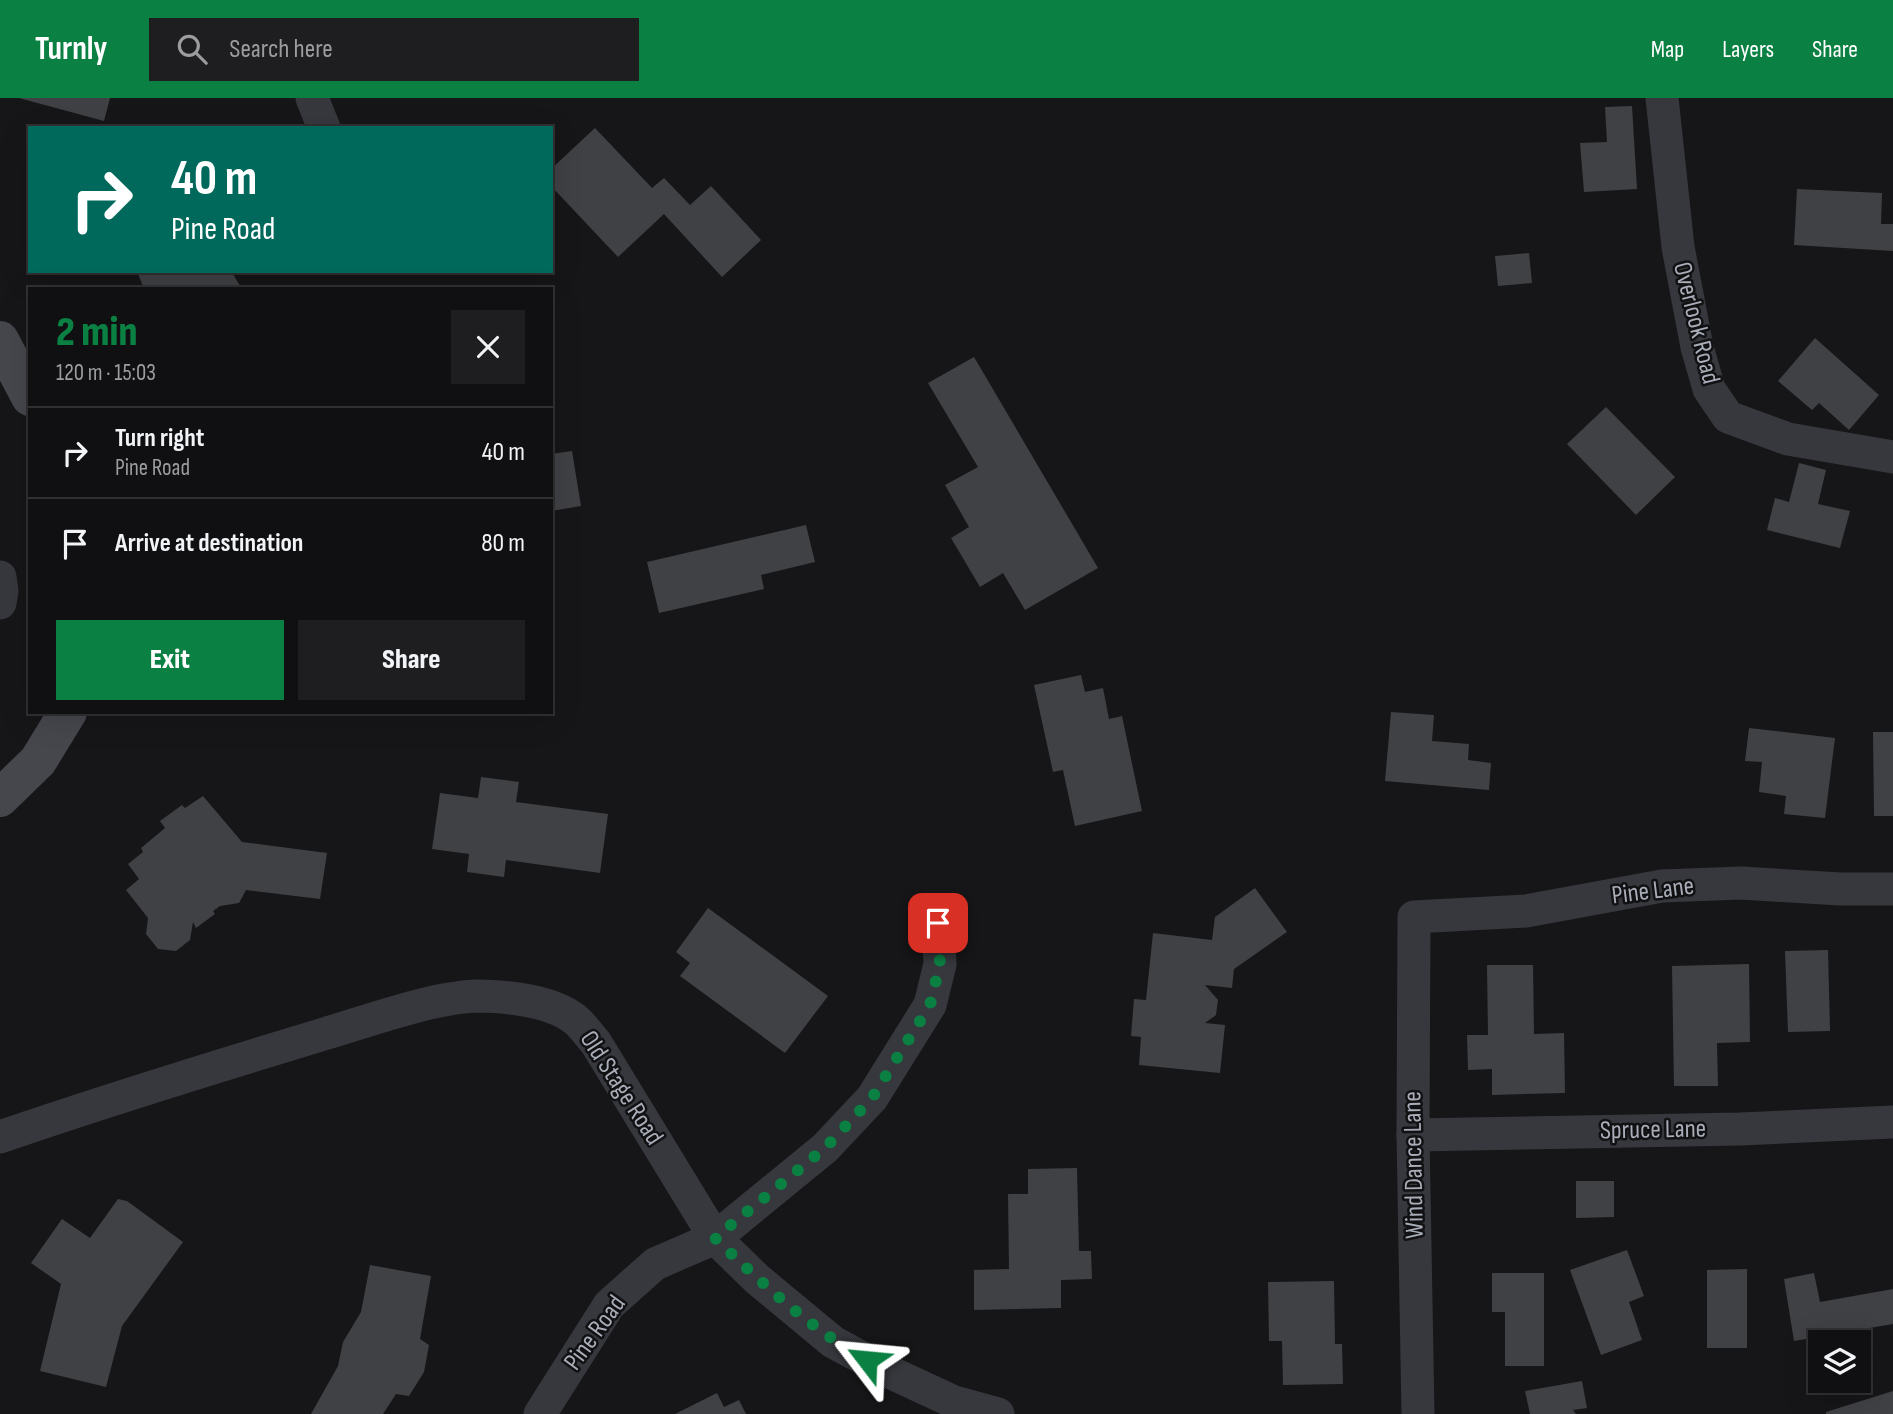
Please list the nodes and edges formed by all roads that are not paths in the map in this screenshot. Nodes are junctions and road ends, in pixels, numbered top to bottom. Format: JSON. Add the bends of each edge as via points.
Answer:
{"nodes":[{"id":1,"x":312,"y":98,"type":"edge"},
{"id":2,"x":1662,"y":98,"type":"edge"},
{"id":3,"x":323,"y":126,"type":"edge"},
{"id":4,"x":0,"y":340,"type":"edge"},
{"id":5,"x":28,"y":393,"type":"edge"},
{"id":6,"x":1893,"y":457,"type":"edge"},
{"id":7,"x":0,"y":577,"type":"edge"},
{"id":8,"x":0,"y":603,"type":"edge"},
{"id":9,"x":67,"y":714,"type":"edge"},
{"id":10,"x":0,"y":799,"type":"edge"},
{"id":11,"x":1893,"y":889,"type":"edge"},
{"id":12,"x":1414,"y":917,"type":"joint"},
{"id":13,"x":938,"y":923,"type":"dead end"},
{"id":14,"x":1893,"y":1122,"type":"edge"},
{"id":15,"x":1413,"y":1135,"type":"junction"},
{"id":16,"x":0,"y":1137,"type":"edge"},
{"id":17,"x":715,"y":1238,"type":"junction"},
{"id":18,"x":540,"y":1414,"type":"edge"},
{"id":19,"x":998,"y":1414,"type":"edge"},
{"id":20,"x":1418,"y":1414,"type":"edge"}],
"edges":[{"from":1,"to":3,"type":"street"},
{"from":2,"to":6,"type":"street","name":"Overlook Road","via":[[1678,247],[1709,389],[1728,417],[1788,439]]},
{"from":4,"to":5,"type":"street"},
{"from":7,"to":8,"type":"street"},
{"from":9,"to":10,"type":"street","via":[[38,761]]},
{"from":11,"to":12,"type":"street","name":"Pine Lane","via":[[1741,883],[1662,886],[1526,911]]},
{"from":12,"to":15,"type":"street","name":"Wind Dance Lane"},
{"from":13,"to":17,"type":"street","name":"Pine Road","via":[[940,964],[930,1005],[872,1098],[825,1148]]},
{"from":14,"to":15,"type":"street","name":"Spruce Lane"},
{"from":15,"to":20,"type":"street","name":"Wind Dance Lane"},
{"from":16,"to":17,"type":"street","name":"Old Stage Road","via":[[380,1018],[477,996],[515,998],[547,1005],[577,1021],[596,1043]]},
{"from":17,"to":18,"type":"street","name":"Pine Road","via":[[655,1264],[609,1305]]},
{"from":17,"to":19,"type":"street","name":"Old Stage Road","via":[[833,1342],[954,1402]]}]}
